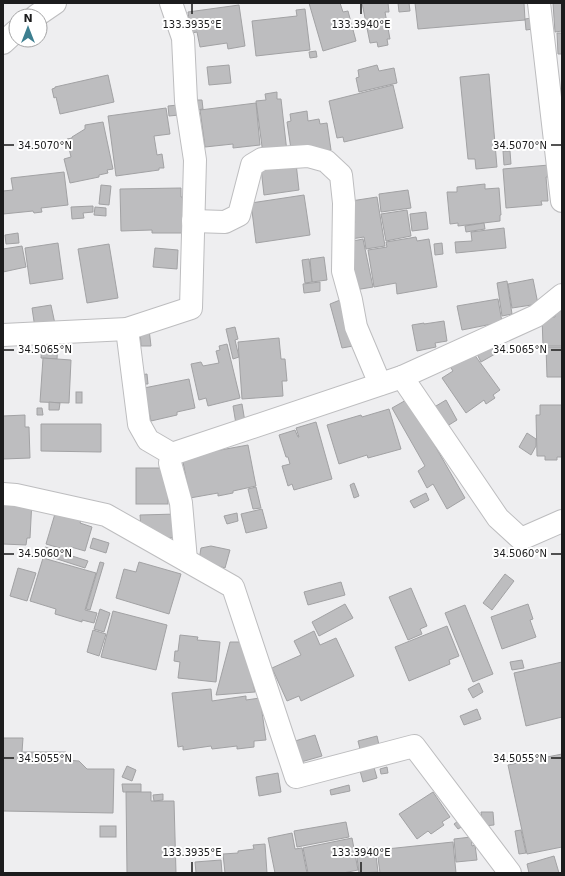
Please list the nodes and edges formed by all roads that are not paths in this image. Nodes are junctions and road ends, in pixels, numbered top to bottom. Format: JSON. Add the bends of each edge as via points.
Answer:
{"nodes":[{"id":1,"x":171,"y":3,"type":"edge"},
{"id":2,"x":539,"y":3,"type":"edge"},
{"id":3,"x":562,"y":201,"type":"edge"},
{"id":4,"x":193,"y":221,"type":"junction"},
{"id":5,"x":562,"y":295,"type":"edge"},
{"id":6,"x":128,"y":329,"type":"junction"},
{"id":7,"x":3,"y":335,"type":"edge"},
{"id":8,"x":402,"y":377,"type":"junction"},
{"id":9,"x":380,"y":384,"type":"junction"},
{"id":10,"x":172,"y":454,"type":"junction"},
{"id":11,"x":3,"y":494,"type":"edge"},
{"id":12,"x":562,"y":521,"type":"edge"},
{"id":13,"x":186,"y":560,"type":"junction"},
{"id":14,"x":510,"y":873,"type":"edge"}],
"edges":[{"from":1,"to":4,"type":"street","via":[[183,38],[186,101],[195,160]]},
{"from":2,"to":3,"type":"street"},
{"from":4,"to":6,"type":"street","via":[[191,308]]},
{"from":4,"to":9,"type":"street","via":[[225,222],[239,214],[252,165],[262,159],[308,156],[326,161],[341,175],[344,203],[344,271],[356,327]]},
{"from":5,"to":8,"type":"street","via":[[536,316]]},
{"from":6,"to":7,"type":"street"},
{"from":6,"to":10,"type":"street","via":[[139,424],[148,440]]},
{"from":8,"to":9,"type":"street"},
{"from":8,"to":12,"type":"street","via":[[498,518],[521,539]]},
{"from":9,"to":10,"type":"street"},
{"from":10,"to":13,"type":"street","via":[[170,463],[181,503]]},
{"from":11,"to":13,"type":"street","via":[[106,515]]},
{"from":13,"to":14,"type":"street","via":[[233,586],[296,777],[414,746]]}]}
